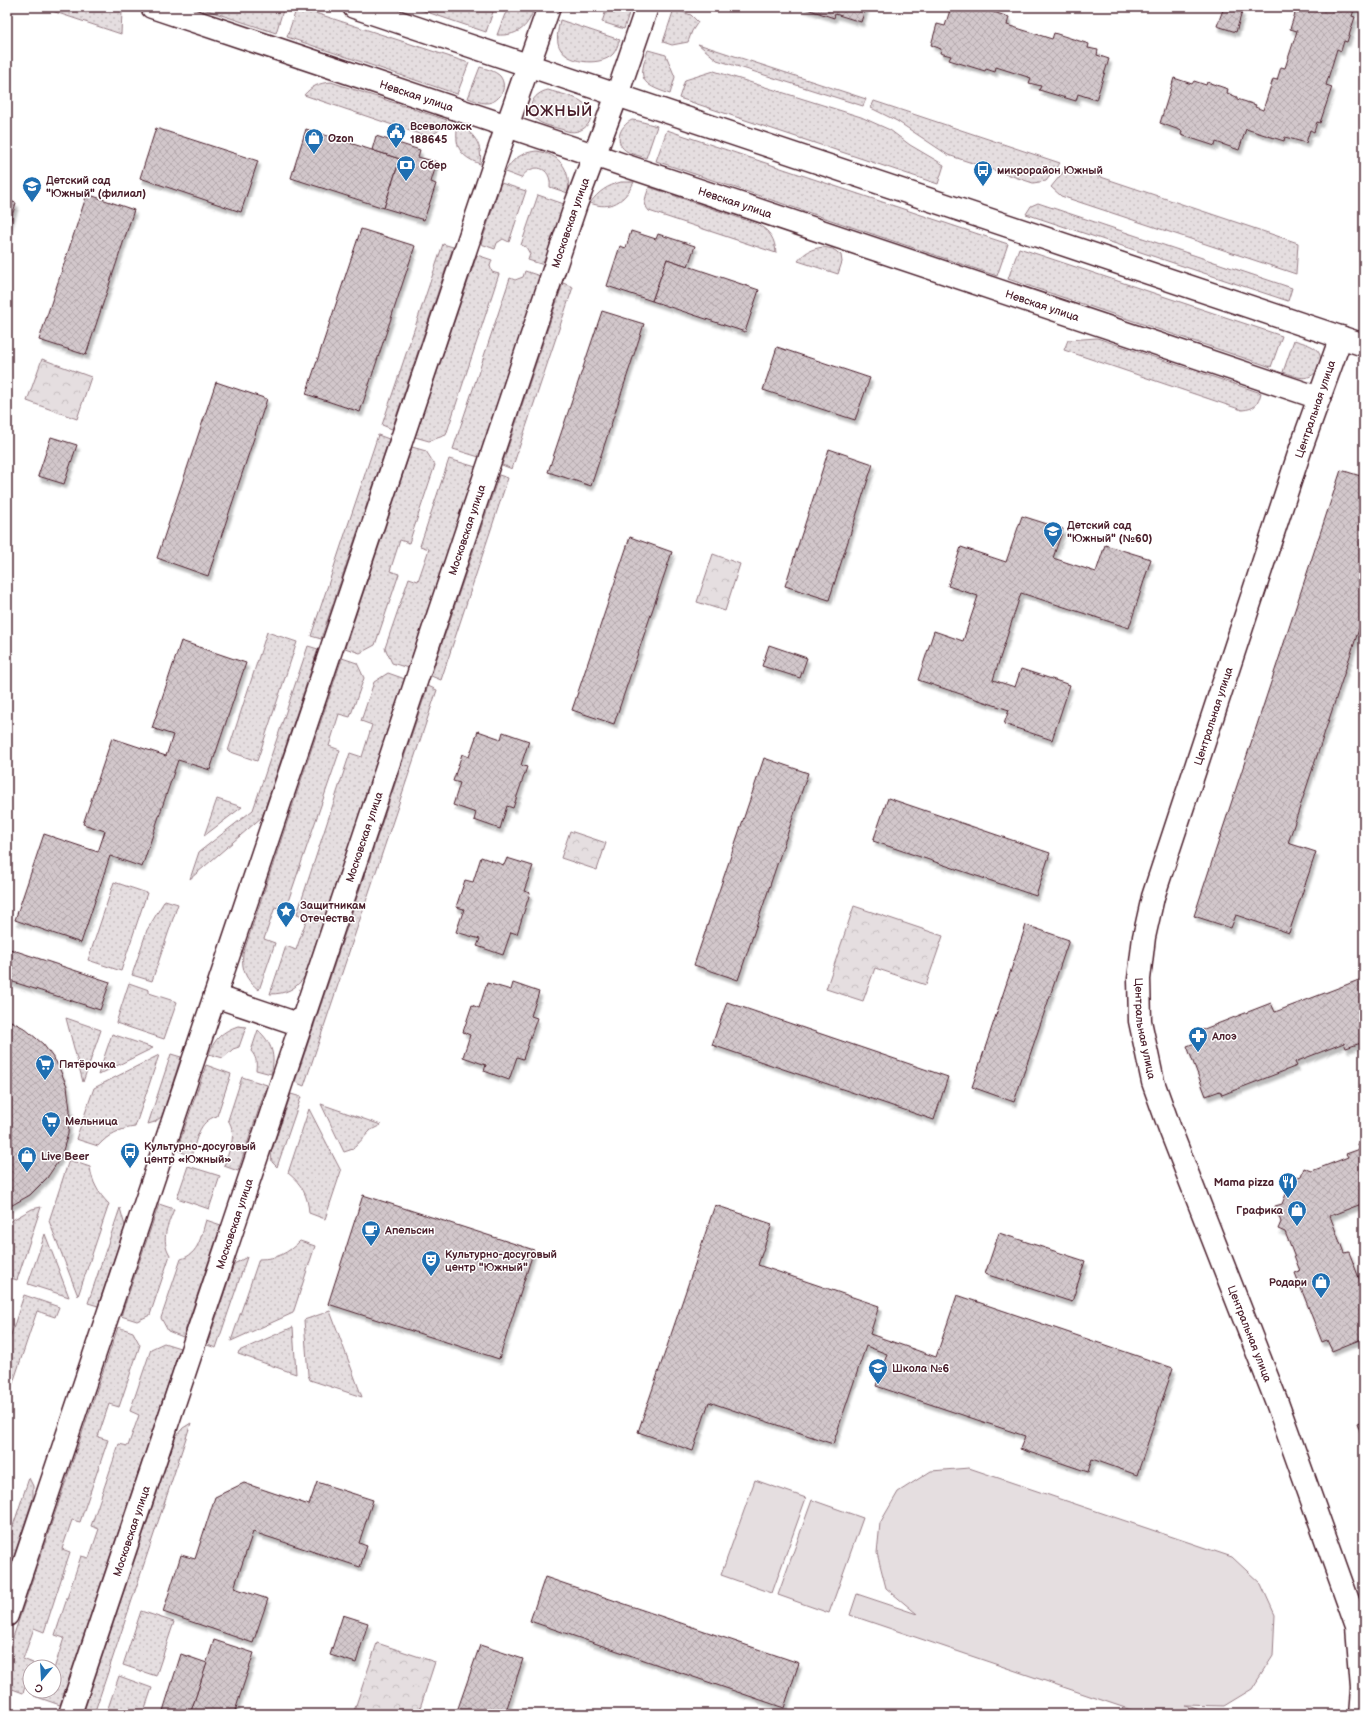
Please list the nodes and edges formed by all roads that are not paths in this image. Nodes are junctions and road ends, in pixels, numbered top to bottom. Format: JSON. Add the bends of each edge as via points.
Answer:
{"nodes":[{"id":1,"x":152,"y":7,"type":"edge"},
{"id":2,"x":354,"y":7,"type":"edge"},
{"id":3,"x":549,"y":7,"type":"edge"},
{"id":4,"x":647,"y":7,"type":"edge"},
{"id":5,"x":528,"y":66,"type":"junction"},
{"id":6,"x":617,"y":95,"type":"junction"},
{"id":7,"x":507,"y":126,"type":"junction"},
{"id":8,"x":595,"y":155,"type":"junction"},
{"id":9,"x":1341,"y":337,"type":"junction"},
{"id":10,"x":1364,"y":344,"type":"edge"},
{"id":11,"x":1319,"y":398,"type":"junction"},
{"id":12,"x":215,"y":996,"type":"junction"},
{"id":13,"x":301,"y":1025,"type":"junction"},
{"id":14,"x":7,"y":1615,"type":"edge"},
{"id":15,"x":70,"y":1714,"type":"edge"},
{"id":16,"x":1360,"y":1714,"type":"edge"}],
"edges":[{"from":1,"to":7,"type":"street","name":"Невская улица"},
{"from":2,"to":5,"type":"street"},
{"from":3,"to":5,"type":"street"},
{"from":4,"to":6,"type":"street","name":"Московская улица"},
{"from":5,"to":6,"type":"street"},
{"from":5,"to":7,"type":"street"},
{"from":6,"to":8,"type":"street","name":"Московская улица"},
{"from":6,"to":9,"type":"street"},
{"from":7,"to":8,"type":"street","name":"Невская улица"},
{"from":7,"to":12,"type":"street"},
{"from":8,"to":11,"type":"street","name":"Невская улица"},
{"from":8,"to":13,"type":"street","name":"Московская улица","via":[[576,204]]},
{"from":9,"to":10,"type":"street"},
{"from":9,"to":11,"type":"street","name":"Центральная улица"},
{"from":11,"to":16,"type":"street","name":"Центральная улица","via":[[1153,897],[1144,937],[1139,979],[1140,1021],[1153,1082],[1276,1400],[1357,1626],[1362,1689]]},
{"from":12,"to":13,"type":"street"},
{"from":12,"to":14,"type":"street"},
{"from":13,"to":15,"type":"street","name":"Московская улица"}]}
